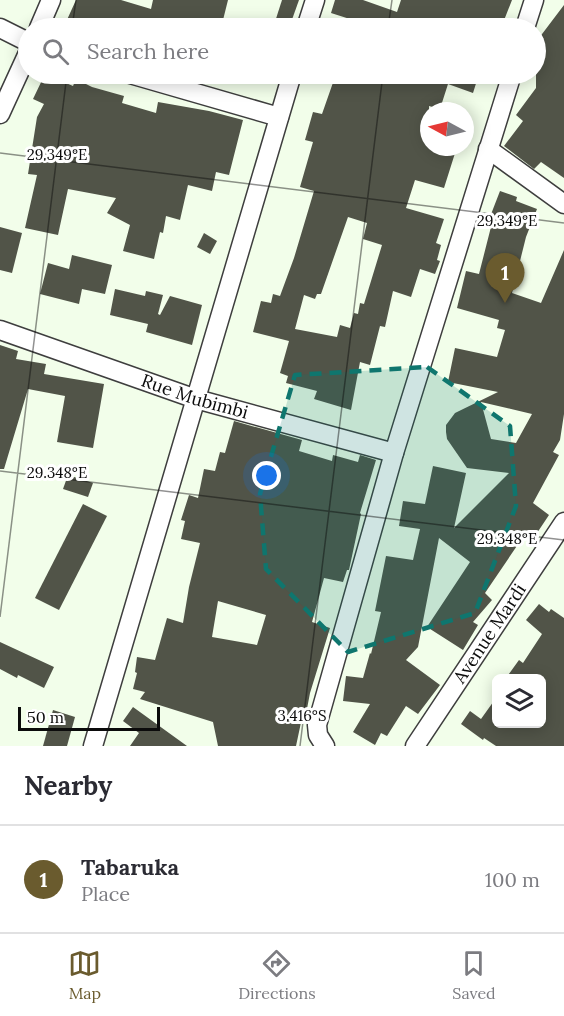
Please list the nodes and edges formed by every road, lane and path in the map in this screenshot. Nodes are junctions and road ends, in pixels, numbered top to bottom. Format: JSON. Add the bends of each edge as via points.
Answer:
{"nodes":[{"id":1,"x":51,"y":0,"type":"edge"},
{"id":2,"x":315,"y":0,"type":"edge"},
{"id":3,"x":534,"y":0,"type":"edge"},
{"id":4,"x":43,"y":18,"type":"edge"},
{"id":5,"x":309,"y":18,"type":"edge"},
{"id":6,"x":528,"y":18,"type":"edge"},
{"id":7,"x":0,"y":28,"type":"edge"},
{"id":8,"x":18,"y":37,"type":"edge"},
{"id":9,"x":18,"y":75,"type":"edge"},
{"id":10,"x":165,"y":84,"type":"edge"},
{"id":11,"x":289,"y":84,"type":"edge"},
{"id":12,"x":509,"y":84,"type":"edge"},
{"id":13,"x":0,"y":114,"type":"edge"},
{"id":14,"x":279,"y":117,"type":"junction"},
{"id":15,"x":489,"y":149,"type":"junction"},
{"id":16,"x":564,"y":204,"type":"edge"},
{"id":17,"x":0,"y":330,"type":"edge"},
{"id":18,"x":196,"y":399,"type":"junction"},
{"id":19,"x":394,"y":453,"type":"junction"},
{"id":20,"x":564,"y":522,"type":"edge"},
{"id":21,"x":93,"y":746,"type":"edge"},
{"id":22,"x":325,"y":746,"type":"edge"},
{"id":23,"x":415,"y":746,"type":"edge"}],
"edges":[{"from":1,"to":4,"type":"street"},
{"from":2,"to":5,"type":"street"},
{"from":3,"to":6,"type":"street"},
{"from":7,"to":8,"type":"street"},
{"from":9,"to":13,"type":"street"},
{"from":10,"to":14,"type":"street"},
{"from":11,"to":14,"type":"street"},
{"from":12,"to":15,"type":"street"},
{"from":14,"to":18,"type":"street"},
{"from":15,"to":16,"type":"street"},
{"from":15,"to":19,"type":"street"},
{"from":17,"to":18,"type":"street","name":"Rue Mubimbi"},
{"from":18,"to":19,"type":"street","name":"Rue Mubimbi"},
{"from":18,"to":21,"type":"street"},
{"from":19,"to":22,"type":"street","via":[[317,725]]},
{"from":20,"to":23,"type":"street","name":"Avenue Mardi"}]}
